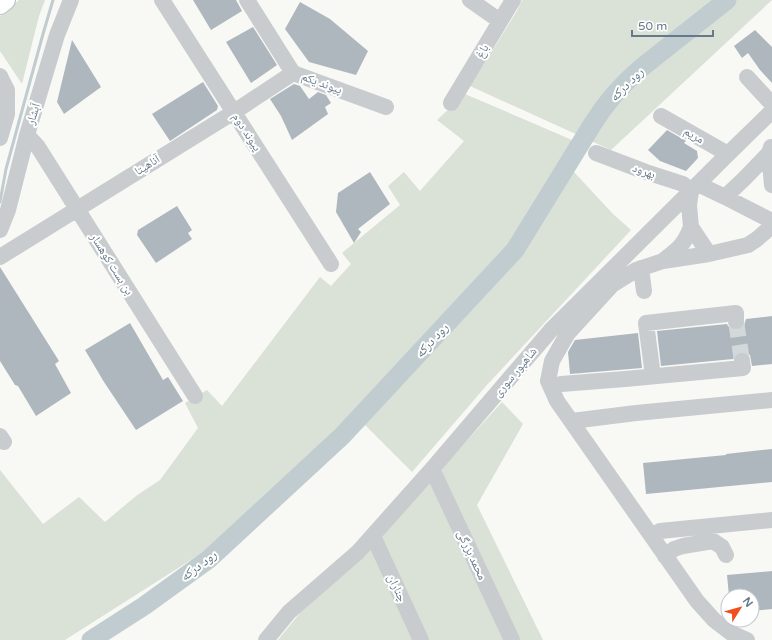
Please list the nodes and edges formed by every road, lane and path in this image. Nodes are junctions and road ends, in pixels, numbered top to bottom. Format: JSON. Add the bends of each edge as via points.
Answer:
{"nodes":[{"id":1,"x":5,"y":0,"type":"edge"},
{"id":2,"x":71,"y":0,"type":"edge"},
{"id":3,"x":162,"y":0,"type":"edge"},
{"id":4,"x":247,"y":0,"type":"edge"},
{"id":5,"x":470,"y":0,"type":"edge"},
{"id":6,"x":513,"y":0,"type":"edge"},
{"id":7,"x":0,"y":4,"type":"edge"},
{"id":8,"x":500,"y":21,"type":"junction"},
{"id":9,"x":293,"y":73,"type":"junction"},
{"id":10,"x":0,"y":76,"type":"edge"},
{"id":11,"x":747,"y":77,"type":"dead end"},
{"id":12,"x":451,"y":103,"type":"dead end"},
{"id":13,"x":772,"y":104,"type":"edge"},
{"id":14,"x":386,"y":107,"type":"dead end"},
{"id":15,"x":772,"y":111,"type":"edge"},
{"id":16,"x":234,"y":112,"type":"junction"},
{"id":17,"x":661,"y":116,"type":"dead end"},
{"id":18,"x":27,"y":135,"type":"junction"},
{"id":19,"x":0,"y":138,"type":"edge"},
{"id":20,"x":770,"y":149,"type":"edge"},
{"id":21,"x":596,"y":153,"type":"dead end"},
{"id":22,"x":728,"y":154,"type":"junction"},
{"id":23,"x":772,"y":185,"type":"edge"},
{"id":24,"x":695,"y":188,"type":"junction"},
{"id":25,"x":725,"y":196,"type":"junction"},
{"id":26,"x":77,"y":208,"type":"junction"},
{"id":27,"x":772,"y":221,"type":"edge"},
{"id":28,"x":772,"y":226,"type":"edge"},
{"id":29,"x":691,"y":227,"type":"junction"},
{"id":30,"x":0,"y":230,"type":"edge"},
{"id":31,"x":709,"y":254,"type":"junction"},
{"id":32,"x":0,"y":257,"type":"edge"},
{"id":33,"x":663,"y":261,"type":"junction"},
{"id":34,"x":331,"y":264,"type":"dead end"},
{"id":35,"x":641,"y":268,"type":"junction"},
{"id":36,"x":644,"y":291,"type":"dead end"},
{"id":37,"x":736,"y":320,"type":"dead end"},
{"id":38,"x":742,"y":360,"type":"dead end"},
{"id":39,"x":653,"y":376,"type":"junction"},
{"id":40,"x":551,"y":386,"type":"junction"},
{"id":41,"x":195,"y":396,"type":"dead end"},
{"id":42,"x":772,"y":400,"type":"edge"},
{"id":43,"x":572,"y":422,"type":"junction"},
{"id":44,"x":432,"y":469,"type":"junction"},
{"id":45,"x":772,"y":520,"type":"edge"},
{"id":46,"x":372,"y":536,"type":"junction"},
{"id":47,"x":652,"y":537,"type":"junction"},
{"id":48,"x":665,"y":556,"type":"junction"},
{"id":49,"x":726,"y":556,"type":"dead end"},
{"id":50,"x":266,"y":640,"type":"edge"},
{"id":51,"x":421,"y":640,"type":"edge"},
{"id":52,"x":512,"y":640,"type":"edge"},
{"id":53,"x":747,"y":640,"type":"edge"}],
"edges":[{"from":1,"to":7,"type":"main road"},
{"from":2,"to":18,"type":"street","name":"آبشار","via":[[57,35]]},
{"from":3,"to":16,"type":"street","name":"پیوند دوم"},
{"from":4,"to":9,"type":"street","name":"پیوند یکم"},
{"from":5,"to":8,"type":"street"},
{"from":6,"to":8,"type":"street","name":"باغ"},
{"from":8,"to":12,"type":"street","name":"باغ"},
{"from":9,"to":14,"type":"street","name":"پیوند یکم"},
{"from":9,"to":16,"type":"street","name":"آناهیتا"},
{"from":10,"to":19,"type":"street","via":[[7,90],[7,114]]},
{"from":11,"to":13,"type":"street"},
{"from":15,"to":22,"type":"street","name":"شاهپور سوری"},
{"from":16,"to":26,"type":"street","name":"آناهیتا"},
{"from":16,"to":34,"type":"street","name":"پیوند دوم"},
{"from":17,"to":22,"type":"street","name":"مریم"},
{"from":18,"to":26,"type":"street","name":"بن بست کوهسار","via":[[38,147]]},
{"from":18,"to":30,"type":"street","name":"آبشار","via":[[8,210]]},
{"from":20,"to":23,"type":"street"},
{"from":20,"to":25,"type":"street"},
{"from":21,"to":24,"type":"street","name":"بهرود"},
{"from":22,"to":24,"type":"street","name":"شاهپور سوری"},
{"from":24,"to":25,"type":"street","name":"بهرود"},
{"from":24,"to":29,"type":"street","via":[[689,205]]},
{"from":24,"to":44,"type":"street","name":"شاهپور سوری","via":[[551,330]]},
{"from":25,"to":27,"type":"street","name":"بهرود"},
{"from":26,"to":32,"type":"street","name":"آناهیتا"},
{"from":26,"to":41,"type":"street","name":"بن بست کوهسار"},
{"from":28,"to":31,"type":"street","via":[[748,245]]},
{"from":29,"to":31,"type":"street"},
{"from":29,"to":33,"type":"street","via":[[679,248]]},
{"from":31,"to":33,"type":"street"},
{"from":33,"to":35,"type":"street"},
{"from":35,"to":36,"type":"street"},
{"from":35,"to":40,"type":"street","via":[[612,285],[568,333],[552,361],[548,381]]},
{"from":37,"to":39,"type":"street","via":[[736,313],[646,323]]},
{"from":38,"to":39,"type":"street","via":[[743,368]]},
{"from":39,"to":40,"type":"street"},
{"from":40,"to":43,"type":"street","via":[[557,401]]},
{"from":42,"to":43,"type":"street"},
{"from":43,"to":47,"type":"street"},
{"from":44,"to":46,"type":"street","name":"شاهپور سوری"},
{"from":44,"to":52,"type":"street","name":"محمد بزرگی"},
{"from":45,"to":47,"type":"street","via":[[660,531]]},
{"from":46,"to":50,"type":"street","name":"شاهپور سوری","via":[[358,552],[288,612]]},
{"from":46,"to":51,"type":"street","name":"چناران"},
{"from":47,"to":48,"type":"street"},
{"from":48,"to":49,"type":"street","via":[[682,546],[713,541],[722,547]]},
{"from":48,"to":53,"type":"street","via":[[714,620],[731,633]]}]}
